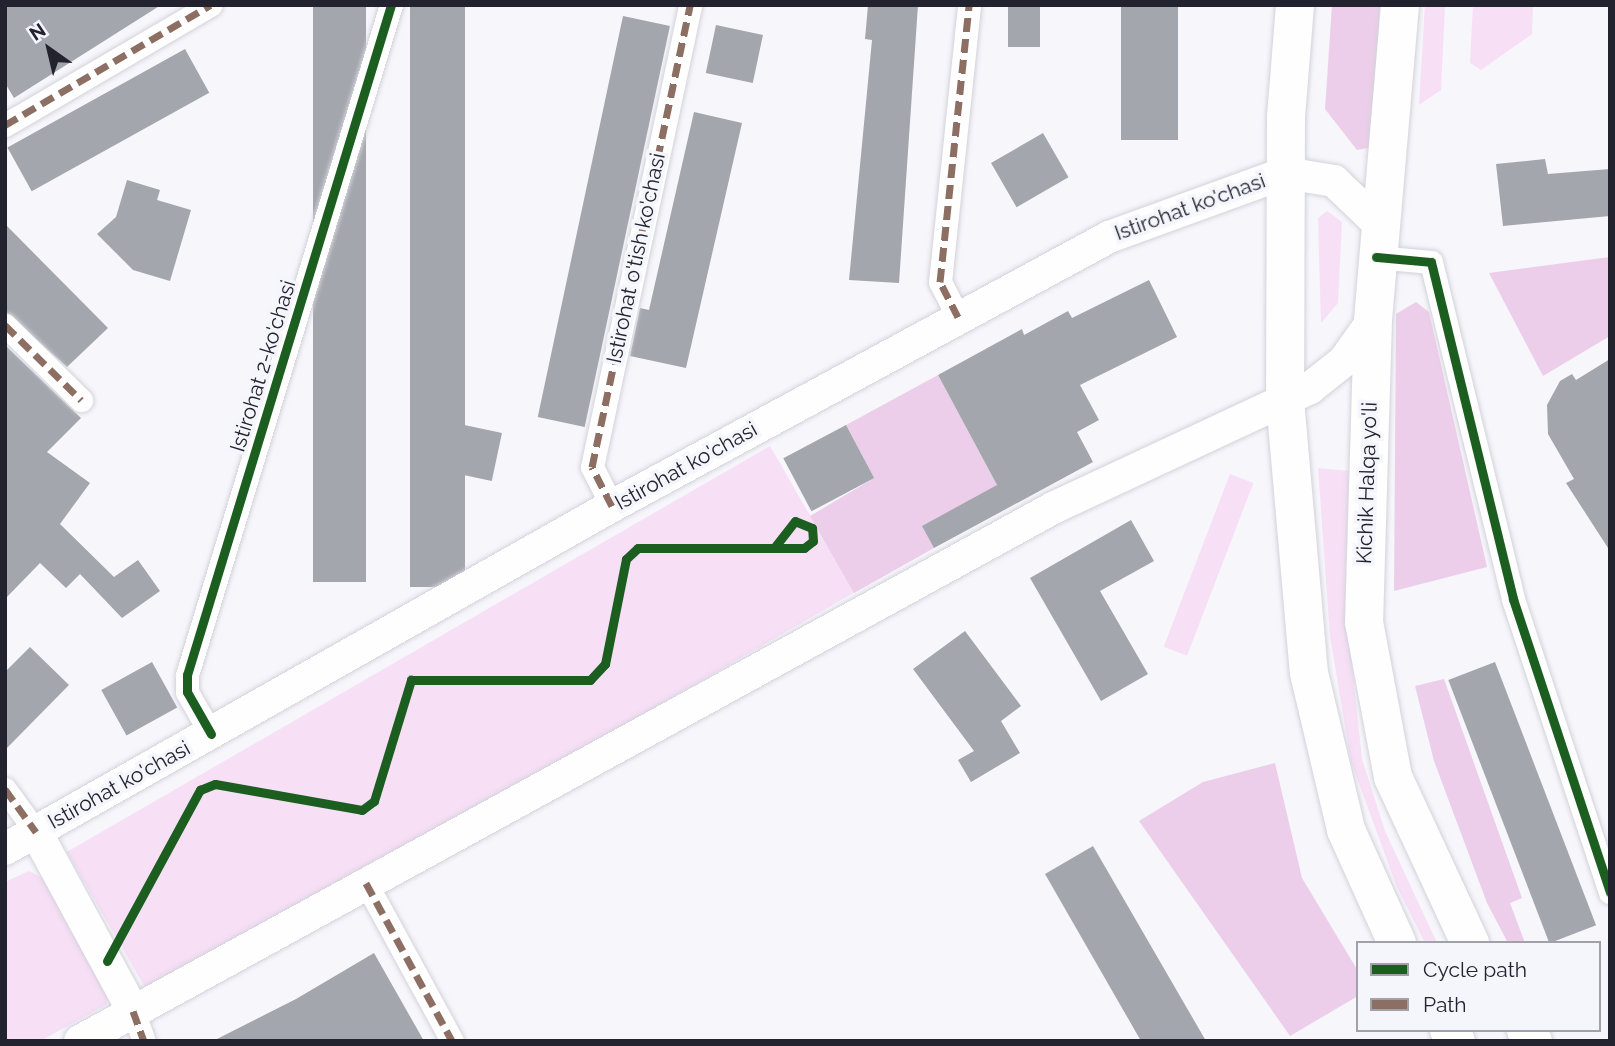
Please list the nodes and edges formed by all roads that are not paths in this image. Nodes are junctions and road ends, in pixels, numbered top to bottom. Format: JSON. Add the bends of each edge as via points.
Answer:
{"nodes":[{"id":1,"x":209,"y":5,"type":"edge"},
{"id":2,"x":391,"y":5,"type":"edge"},
{"id":3,"x":690,"y":5,"type":"edge"},
{"id":4,"x":969,"y":5,"type":"edge"},
{"id":5,"x":1295,"y":5,"type":"edge"},
{"id":6,"x":1400,"y":5,"type":"edge"},
{"id":7,"x":5,"y":125,"type":"edge"},
{"id":8,"x":1285,"y":173,"type":"junction"},
{"id":9,"x":1378,"y":241,"type":"junction"},
{"id":10,"x":958,"y":317,"type":"junction"},
{"id":11,"x":1373,"y":320,"type":"junction"},
{"id":12,"x":5,"y":325,"type":"edge"},
{"id":13,"x":81,"y":400,"type":"dead end"},
{"id":14,"x":1285,"y":400,"type":"junction"},
{"id":15,"x":612,"y":506,"type":"junction"},
{"id":16,"x":211,"y":734,"type":"junction"},
{"id":17,"x":5,"y":789,"type":"edge"},
{"id":18,"x":36,"y":832,"type":"junction"},
{"id":19,"x":5,"y":849,"type":"edge"},
{"id":20,"x":366,"y":883,"type":"junction"},
{"id":21,"x":1610,"y":892,"type":"edge"},
{"id":22,"x":1396,"y":941,"type":"edge"},
{"id":23,"x":1468,"y":941,"type":"edge"},
{"id":24,"x":134,"y":1012,"type":"junction"},
{"id":25,"x":80,"y":1041,"type":"edge"},
{"id":26,"x":145,"y":1041,"type":"edge"},
{"id":27,"x":452,"y":1041,"type":"edge"}],
"edges":[{"from":1,"to":7,"type":"street"},
{"from":2,"to":16,"type":"street","name":"Istirohat 2-ko'chasi","via":[[187,675],[187,692]]},
{"from":3,"to":15,"type":"street","name":"Istirohat o'tish ko'chasi","via":[[592,467]]},
{"from":4,"to":10,"type":"street","via":[[940,282]]},
{"from":5,"to":8,"type":"highway"},
{"from":6,"to":9,"type":"highway","name":"Kichik Halqa yo'li"},
{"from":8,"to":9,"type":"main road","name":"Istirohat ko'chasi","via":[[1334,181]]},
{"from":8,"to":10,"type":"main road","name":"Istirohat ko'chasi","via":[[1109,237]]},
{"from":8,"to":14,"type":"highway"},
{"from":9,"to":11,"type":"highway","name":"Kichik Halqa yo'li"},
{"from":9,"to":21,"type":"street","via":[[1431,262],[1513,599]]},
{"from":10,"to":15,"type":"main road","name":"Istirohat ko'chasi"},
{"from":11,"to":14,"type":"main road","via":[[1332,373]]},
{"from":11,"to":23,"type":"highway","name":"Kichik Halqa yo'li","via":[[1363,590],[1368,664],[1401,802]]},
{"from":12,"to":13,"type":"street"},
{"from":14,"to":20,"type":"main road","via":[[1214,428],[1053,508]]},
{"from":14,"to":22,"type":"highway","via":[[1317,715],[1346,830]]},
{"from":15,"to":16,"type":"main road","name":"Istirohat ko'chasi"},
{"from":16,"to":18,"type":"main road","name":"Istirohat ko'chasi"},
{"from":17,"to":18,"type":"street"},
{"from":18,"to":19,"type":"main road","name":"Istirohat ko'chasi"},
{"from":18,"to":24,"type":"main road"},
{"from":20,"to":24,"type":"main road"},
{"from":20,"to":27,"type":"street"},
{"from":24,"to":25,"type":"main road"},
{"from":24,"to":26,"type":"street"}]}
